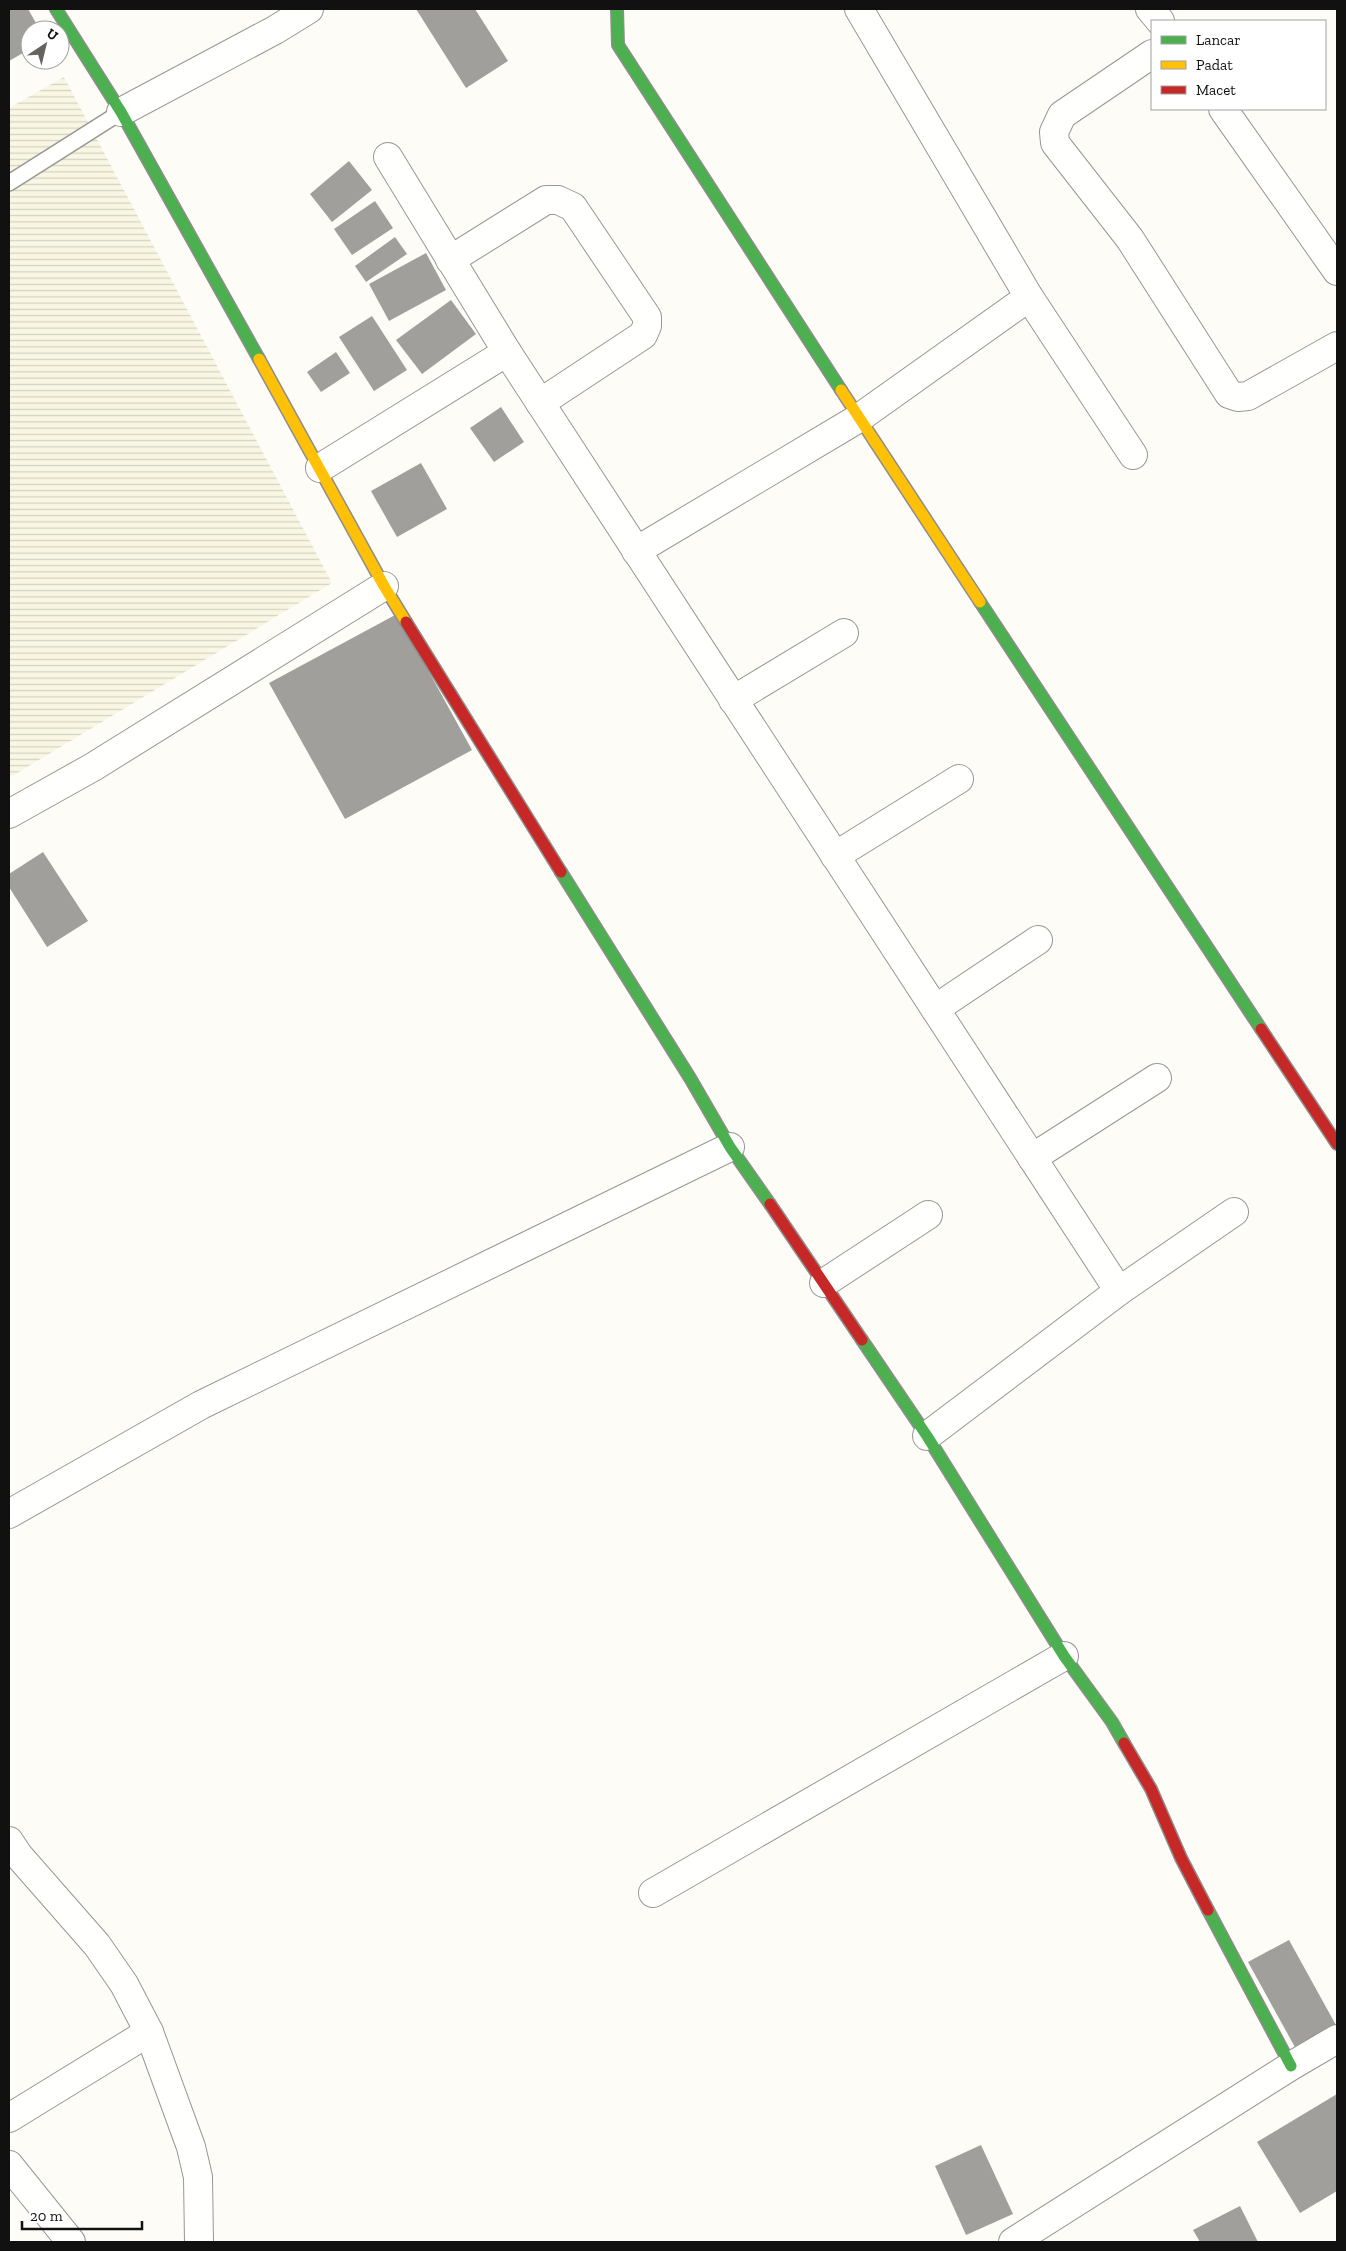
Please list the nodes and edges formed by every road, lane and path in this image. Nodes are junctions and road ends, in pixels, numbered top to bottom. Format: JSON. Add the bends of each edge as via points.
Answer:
{"nodes":[{"id":1,"x":56,"y":9,"type":"edge"},
{"id":2,"x":309,"y":9,"type":"edge"},
{"id":3,"x":617,"y":9,"type":"edge"},
{"id":4,"x":859,"y":9,"type":"edge"},
{"id":5,"x":1150,"y":9,"type":"edge"},
{"id":6,"x":1159,"y":20,"type":"edge"},
{"id":7,"x":1151,"y":55,"type":"edge"},
{"id":8,"x":1224,"y":110,"type":"edge"},
{"id":9,"x":120,"y":112,"type":"junction"},
{"id":10,"x":388,"y":157,"type":"dead end"},
{"id":11,"x":9,"y":182,"type":"edge"},
{"id":12,"x":450,"y":260,"type":"junction"},
{"id":13,"x":1337,"y":271,"type":"edge"},
{"id":14,"x":1029,"y":297,"type":"junction"},
{"id":15,"x":1337,"y":346,"type":"edge"},
{"id":16,"x":507,"y":352,"type":"junction"},
{"id":17,"x":540,"y":403,"type":"junction"},
{"id":18,"x":859,"y":418,"type":"junction"},
{"id":19,"x":1133,"y":455,"type":"dead end"},
{"id":20,"x":320,"y":468,"type":"junction"},
{"id":21,"x":636,"y":551,"type":"junction"},
{"id":22,"x":384,"y":586,"type":"junction"},
{"id":23,"x":844,"y":633,"type":"dead end"},
{"id":24,"x":733,"y":700,"type":"junction"},
{"id":25,"x":959,"y":779,"type":"dead end"},
{"id":26,"x":9,"y":814,"type":"edge"},
{"id":27,"x":835,"y":856,"type":"junction"},
{"id":28,"x":1038,"y":940,"type":"dead end"},
{"id":29,"x":935,"y":1009,"type":"junction"},
{"id":30,"x":1157,"y":1078,"type":"dead end"},
{"id":31,"x":1337,"y":1144,"type":"edge"},
{"id":32,"x":730,"y":1148,"type":"junction"},
{"id":33,"x":1032,"y":1158,"type":"junction"},
{"id":34,"x":1234,"y":1212,"type":"dead end"},
{"id":35,"x":928,"y":1215,"type":"dead end"},
{"id":36,"x":824,"y":1283,"type":"junction"},
{"id":37,"x":1119,"y":1290,"type":"junction"},
{"id":38,"x":927,"y":1436,"type":"junction"},
{"id":39,"x":9,"y":1514,"type":"edge"},
{"id":40,"x":1064,"y":1656,"type":"junction"},
{"id":41,"x":12,"y":1853,"type":"edge"},
{"id":42,"x":652,"y":1893,"type":"dead end"},
{"id":43,"x":149,"y":2032,"type":"junction"},
{"id":44,"x":1337,"y":2039,"type":"edge"},
{"id":45,"x":1291,"y":2066,"type":"junction"},
{"id":46,"x":9,"y":2118,"type":"edge"},
{"id":47,"x":9,"y":2165,"type":"edge"},
{"id":48,"x":71,"y":2242,"type":"edge"},
{"id":49,"x":199,"y":2242,"type":"edge"},
{"id":50,"x":1013,"y":2242,"type":"edge"}],
"edges":[{"from":1,"to":9,"type":"street"},
{"from":2,"to":9,"type":"street"},
{"from":3,"to":18,"type":"street","via":[[618,45]]},
{"from":4,"to":14,"type":"street"},
{"from":5,"to":6,"type":"street"},
{"from":7,"to":15,"type":"street","via":[[1062,115],[1054,132],[1055,143],[1130,239],[1228,394],[1248,396]]},
{"from":8,"to":13,"type":"street"},
{"from":9,"to":11,"type":"lane"},
{"from":9,"to":20,"type":"street"},
{"from":10,"to":12,"type":"street"},
{"from":12,"to":16,"type":"street"},
{"from":12,"to":17,"type":"street","via":[[546,200],[558,200],[573,207],[647,317],[643,335]]},
{"from":14,"to":18,"type":"street"},
{"from":14,"to":19,"type":"street"},
{"from":16,"to":17,"type":"street"},
{"from":16,"to":20,"type":"street"},
{"from":17,"to":21,"type":"street"},
{"from":18,"to":21,"type":"street"},
{"from":18,"to":31,"type":"street"},
{"from":20,"to":22,"type":"street"},
{"from":21,"to":24,"type":"street"},
{"from":22,"to":26,"type":"street","via":[[93,767]]},
{"from":22,"to":32,"type":"street","via":[[690,1078]]},
{"from":23,"to":24,"type":"street"},
{"from":24,"to":27,"type":"street"},
{"from":25,"to":27,"type":"street"},
{"from":27,"to":29,"type":"street"},
{"from":28,"to":29,"type":"street"},
{"from":29,"to":33,"type":"street"},
{"from":30,"to":33,"type":"street"},
{"from":32,"to":36,"type":"street"},
{"from":32,"to":39,"type":"street","via":[[201,1405]]},
{"from":33,"to":37,"type":"street"},
{"from":34,"to":37,"type":"street"},
{"from":35,"to":36,"type":"street"},
{"from":36,"to":38,"type":"street"},
{"from":37,"to":38,"type":"street"},
{"from":38,"to":40,"type":"street"},
{"from":40,"to":42,"type":"street"},
{"from":40,"to":45,"type":"street","via":[[1112,1722],[1151,1789],[1185,1866]]},
{"from":41,"to":43,"type":"street","via":[[98,1945],[124,1984]]},
{"from":43,"to":46,"type":"street"},
{"from":43,"to":49,"type":"street","via":[[192,2147],[198,2177]]},
{"from":44,"to":45,"type":"street"},
{"from":45,"to":50,"type":"street"},
{"from":47,"to":48,"type":"street"}]}
